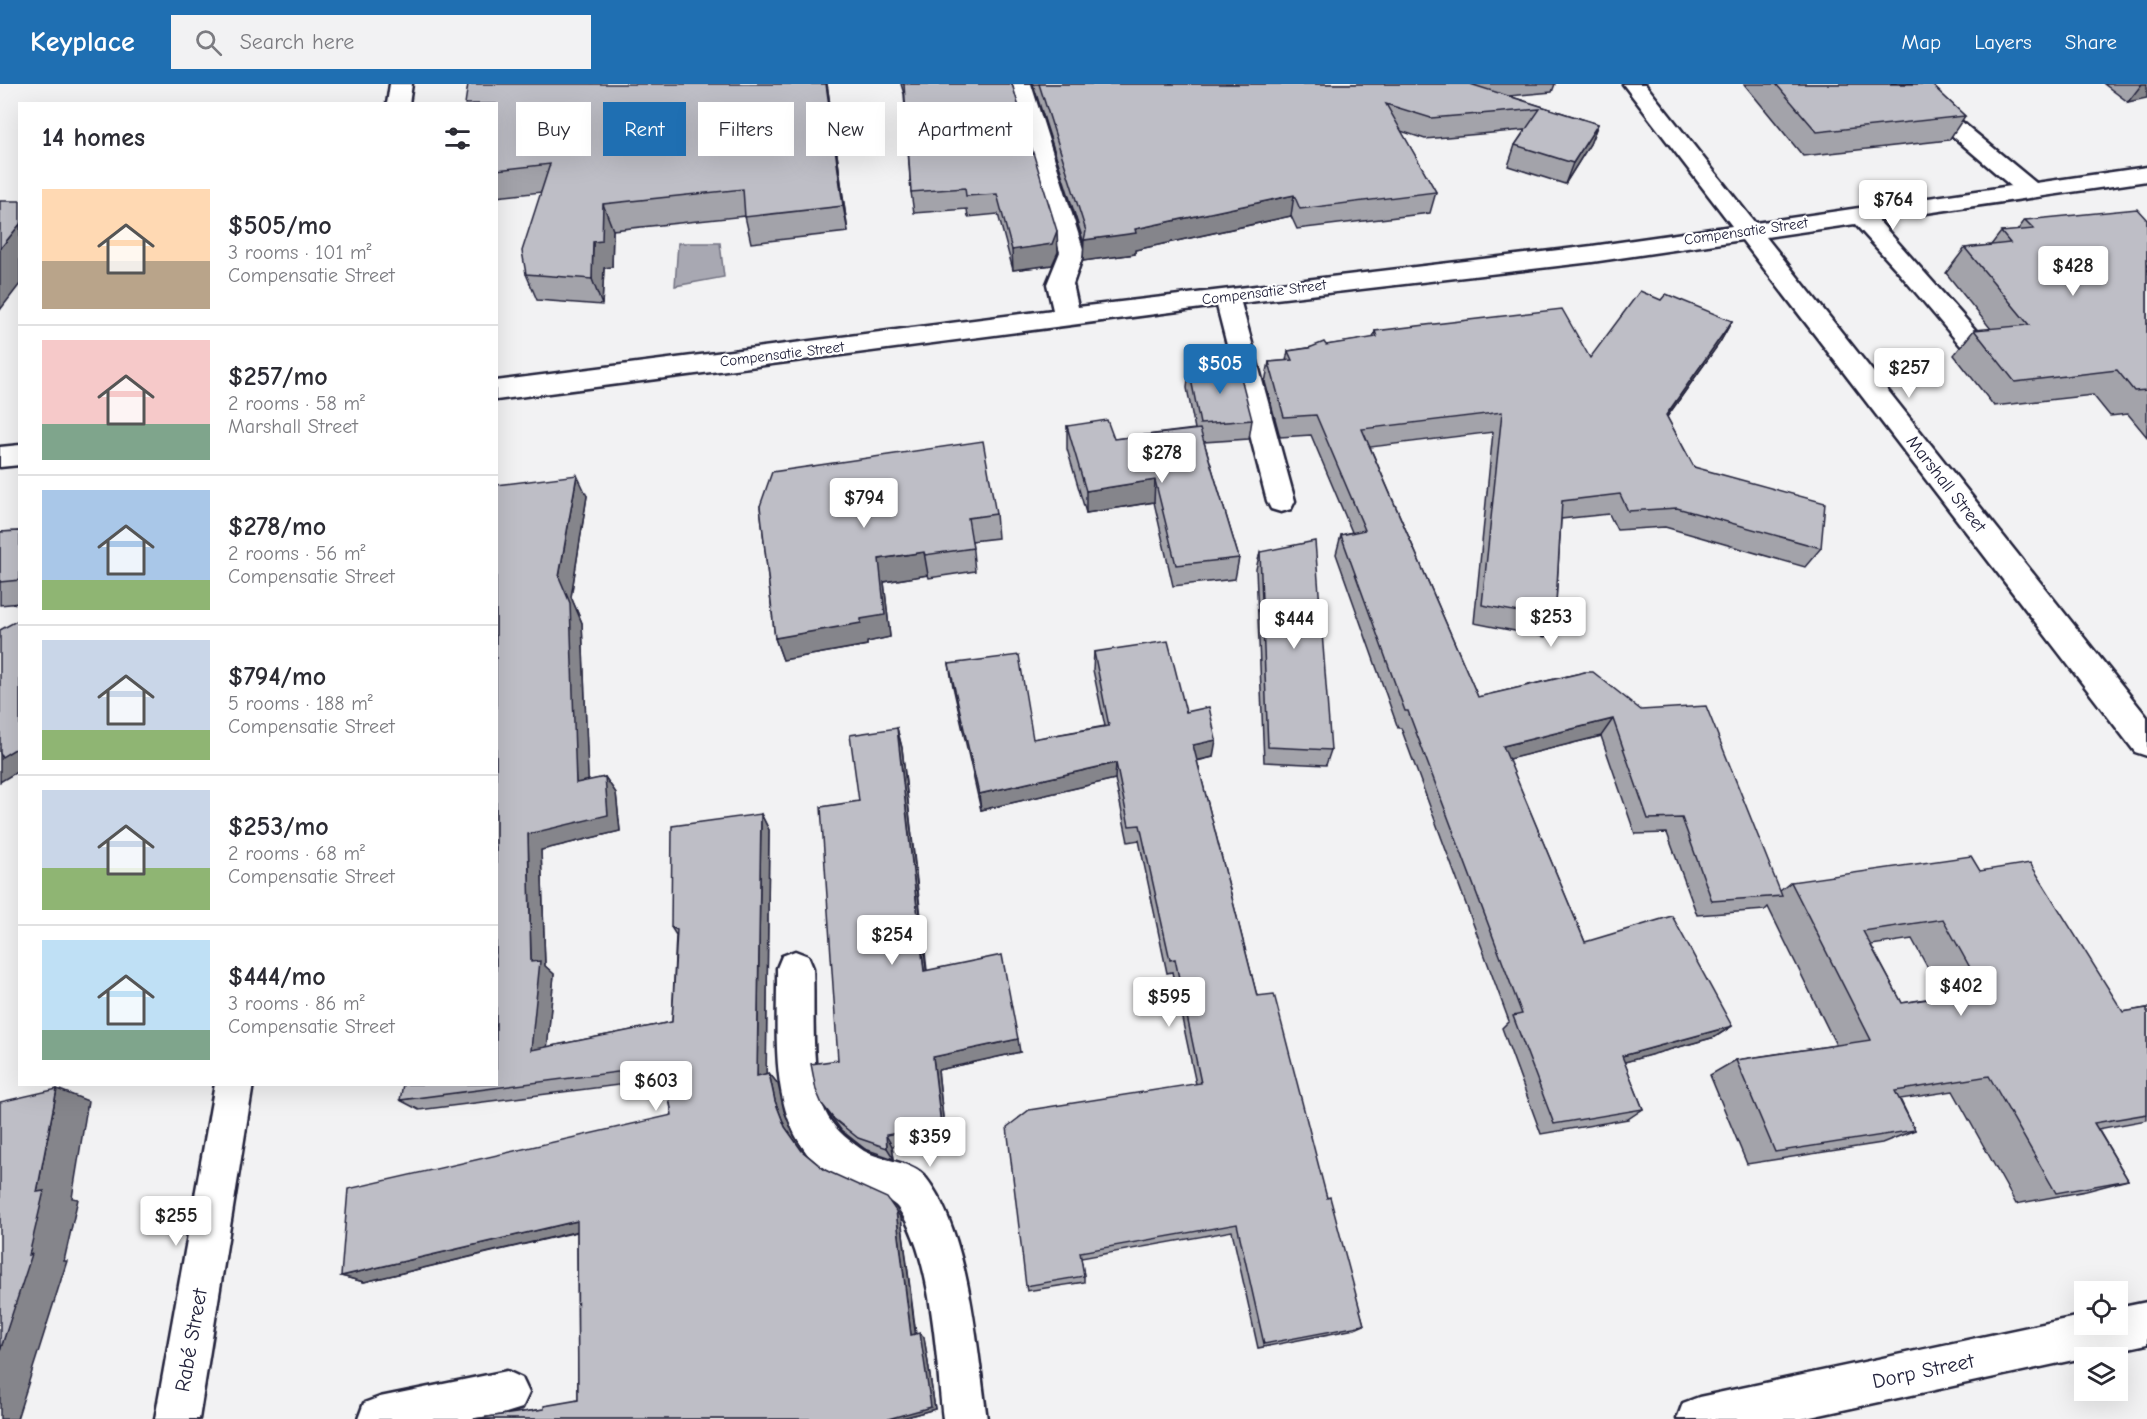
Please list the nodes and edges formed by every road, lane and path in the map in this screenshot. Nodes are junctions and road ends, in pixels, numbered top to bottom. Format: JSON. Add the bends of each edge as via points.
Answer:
{"nodes":[{"id":1,"x":401,"y":84,"type":"edge"},
{"id":2,"x":1020,"y":84,"type":"edge"},
{"id":3,"x":1634,"y":84,"type":"edge"},
{"id":4,"x":1904,"y":84,"type":"edge"},
{"id":5,"x":398,"y":102,"type":"edge"},
{"id":6,"x":2147,"y":174,"type":"edge"},
{"id":7,"x":2030,"y":190,"type":"junction"},
{"id":8,"x":1860,"y":215,"type":"junction"},
{"id":9,"x":1750,"y":231,"type":"junction"},
{"id":10,"x":1227,"y":296,"type":"junction"},
{"id":11,"x":1067,"y":317,"type":"junction"},
{"id":12,"x":1970,"y":340,"type":"dead end"},
{"id":13,"x":498,"y":392,"type":"edge"},
{"id":14,"x":18,"y":455,"type":"edge"},
{"id":15,"x":0,"y":457,"type":"edge"},
{"id":16,"x":1281,"y":501,"type":"dead end"},
{"id":17,"x":2147,"y":742,"type":"edge"},
{"id":18,"x":795,"y":968,"type":"dead end"},
{"id":19,"x":234,"y":1086,"type":"edge"},
{"id":20,"x":2147,"y":1323,"type":"edge"},
{"id":21,"x":507,"y":1393,"type":"dead end"},
{"id":22,"x":177,"y":1419,"type":"edge"},
{"id":23,"x":380,"y":1419,"type":"edge"},
{"id":24,"x":965,"y":1419,"type":"edge"},
{"id":25,"x":1699,"y":1419,"type":"edge"}],
"edges":[{"from":1,"to":5,"type":"street"},
{"from":2,"to":11,"type":"street","via":[[1072,252],[1060,284]]},
{"from":3,"to":9,"type":"street","name":"Marshall Street"},
{"from":4,"to":7,"type":"street"},
{"from":6,"to":7,"type":"street","name":"Compensatie Street"},
{"from":7,"to":8,"type":"street","name":"Compensatie Street"},
{"from":8,"to":9,"type":"street","name":"Compensatie Street"},
{"from":8,"to":12,"type":"street"},
{"from":9,"to":10,"type":"street","name":"Compensatie Street","via":[[1592,254]]},
{"from":9,"to":17,"type":"street","name":"Marshall Street"},
{"from":10,"to":11,"type":"street","name":"Compensatie Street"},
{"from":10,"to":16,"type":"street"},
{"from":11,"to":13,"type":"street","name":"Compensatie Street"},
{"from":14,"to":15,"type":"street"},
{"from":18,"to":24,"type":"street","via":[[800,1082],[810,1122],[823,1143],[850,1166],[909,1189],[926,1216],[943,1268]]},
{"from":19,"to":22,"type":"street","name":"Rabé Street"},
{"from":20,"to":25,"type":"street","name":"Dorp Street"},
{"from":21,"to":23,"type":"street"}]}
